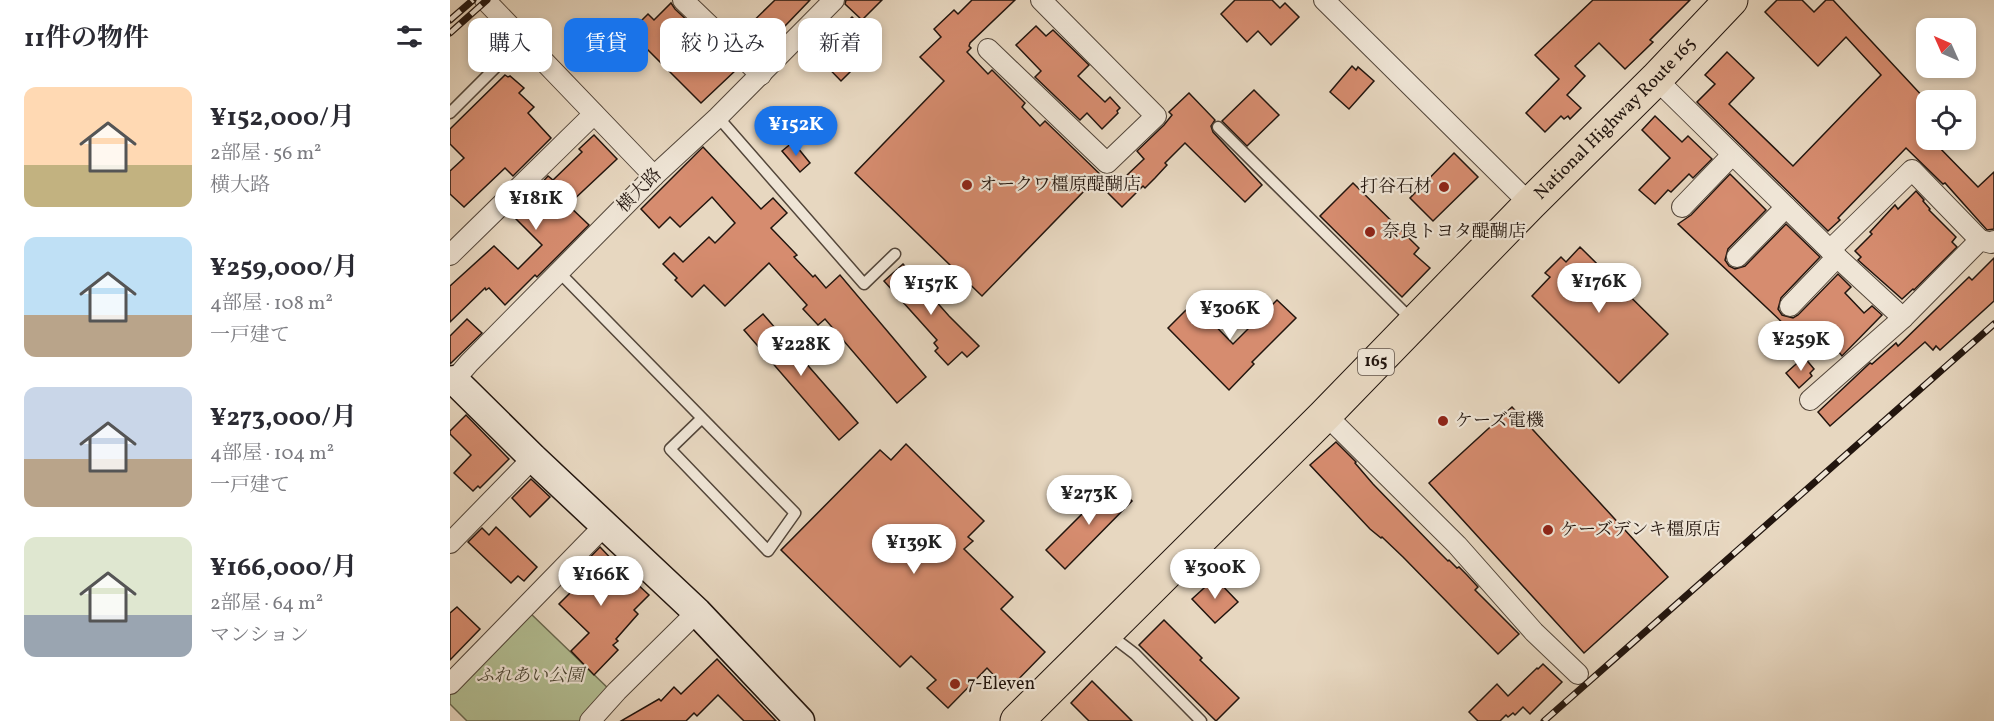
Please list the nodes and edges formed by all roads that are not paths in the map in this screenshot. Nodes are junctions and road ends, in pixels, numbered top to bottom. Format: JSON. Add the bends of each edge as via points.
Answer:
{"nodes":[{"id":1,"x":485,"y":0,"type":"edge"},
{"id":2,"x":683,"y":0,"type":"edge"},
{"id":3,"x":834,"y":0,"type":"edge"},
{"id":4,"x":1041,"y":0,"type":"edge"},
{"id":5,"x":1324,"y":0,"type":"edge"},
{"id":6,"x":1731,"y":0,"type":"edge"},
{"id":7,"x":502,"y":18,"type":"edge"},
{"id":8,"x":988,"y":49,"type":"dead end"},
{"id":9,"x":552,"y":70,"type":"edge"},
{"id":10,"x":491,"y":72,"type":"edge"},
{"id":11,"x":761,"y":75,"type":"junction"},
{"id":12,"x":1656,"y":79,"type":"junction"},
{"id":13,"x":450,"y":113,"type":"edge"},
{"id":14,"x":594,"y":114,"type":"junction"},
{"id":15,"x":718,"y":117,"type":"junction"},
{"id":16,"x":1218,"y":128,"type":"dead end"},
{"id":17,"x":1732,"y":155,"type":"junction"},
{"id":18,"x":654,"y":176,"type":"junction"},
{"id":19,"x":1530,"y":204,"type":"junction"},
{"id":20,"x":1682,"y":207,"type":"dead end"},
{"id":21,"x":1786,"y":207,"type":"junction"},
{"id":22,"x":1987,"y":241,"type":"edge"},
{"id":23,"x":895,"y":254,"type":"dead end"},
{"id":24,"x":1834,"y":254,"type":"junction"},
{"id":25,"x":450,"y":255,"type":"edge"},
{"id":26,"x":1737,"y":257,"type":"dead end"},
{"id":27,"x":559,"y":272,"type":"junction"},
{"id":28,"x":1790,"y":306,"type":"dead end"},
{"id":29,"x":1903,"y":318,"type":"junction"},
{"id":30,"x":1415,"y":323,"type":"junction"},
{"id":31,"x":451,"y":381,"type":"edge"},
{"id":32,"x":1810,"y":400,"type":"dead end"},
{"id":33,"x":1324,"y":416,"type":"junction"},
{"id":34,"x":702,"y":418,"type":"junction"},
{"id":35,"x":533,"y":459,"type":"junction"},
{"id":36,"x":605,"y":525,"type":"junction"},
{"id":37,"x":450,"y":543,"type":"edge"},
{"id":38,"x":697,"y":612,"type":"junction"},
{"id":39,"x":1107,"y":633,"type":"junction"},
{"id":40,"x":1578,"y":674,"type":"dead end"},
{"id":41,"x":450,"y":684,"type":"edge"},
{"id":42,"x":590,"y":721,"type":"edge"},
{"id":43,"x":800,"y":721,"type":"edge"},
{"id":44,"x":1017,"y":721,"type":"edge"},
{"id":45,"x":1201,"y":721,"type":"edge"}],
"edges":[{"from":1,"to":7,"type":"street"},
{"from":2,"to":11,"type":"street"},
{"from":3,"to":11,"type":"street","name":"横大路"},
{"from":4,"to":8,"type":"street","via":[[1156,116],[1107,163]]},
{"from":5,"to":19,"type":"street"},
{"from":6,"to":12,"type":"highway","name":"National Highway Route 165","number":"165"},
{"from":9,"to":14,"type":"street"},
{"from":10,"to":13,"type":"lane"},
{"from":11,"to":15,"type":"street","name":"横大路"},
{"from":12,"to":17,"type":"street"},
{"from":12,"to":19,"type":"highway","name":"National Highway Route 165","number":"165"},
{"from":14,"to":18,"type":"street"},
{"from":14,"to":25,"type":"street"},
{"from":15,"to":18,"type":"street","name":"横大路"},
{"from":15,"to":23,"type":"lane","via":[[864,284]]},
{"from":16,"to":30,"type":"lane"},
{"from":17,"to":20,"type":"street"},
{"from":17,"to":21,"type":"street"},
{"from":18,"to":27,"type":"street","name":"横大路"},
{"from":19,"to":30,"type":"highway","name":"National Highway Route 165","number":"165"},
{"from":21,"to":24,"type":"street"},
{"from":21,"to":26,"type":"street"},
{"from":22,"to":24,"type":"street","via":[[1912,170]]},
{"from":22,"to":29,"type":"street"},
{"from":24,"to":28,"type":"street"},
{"from":24,"to":29,"type":"street"},
{"from":27,"to":31,"type":"street","name":"横大路"},
{"from":27,"to":34,"type":"lane"},
{"from":29,"to":32,"type":"street"},
{"from":30,"to":33,"type":"highway","name":"National Highway Route 165","number":"165"},
{"from":31,"to":35,"type":"street"},
{"from":33,"to":39,"type":"highway","name":"National Highway Route 165","number":"165"},
{"from":33,"to":40,"type":"street","via":[[1457,545],[1534,632]]},
{"from":34,"to":34,"type":"lane","via":[[795,513],[768,551],[670,449]]},
{"from":35,"to":36,"type":"street"},
{"from":35,"to":37,"type":"street"},
{"from":36,"to":38,"type":"street"},
{"from":36,"to":41,"type":"street"},
{"from":38,"to":42,"type":"street"},
{"from":38,"to":43,"type":"street"},
{"from":39,"to":44,"type":"highway","name":"National Highway Route 165","number":"165"},
{"from":39,"to":45,"type":"lane","via":[[1135,654]]}]}
